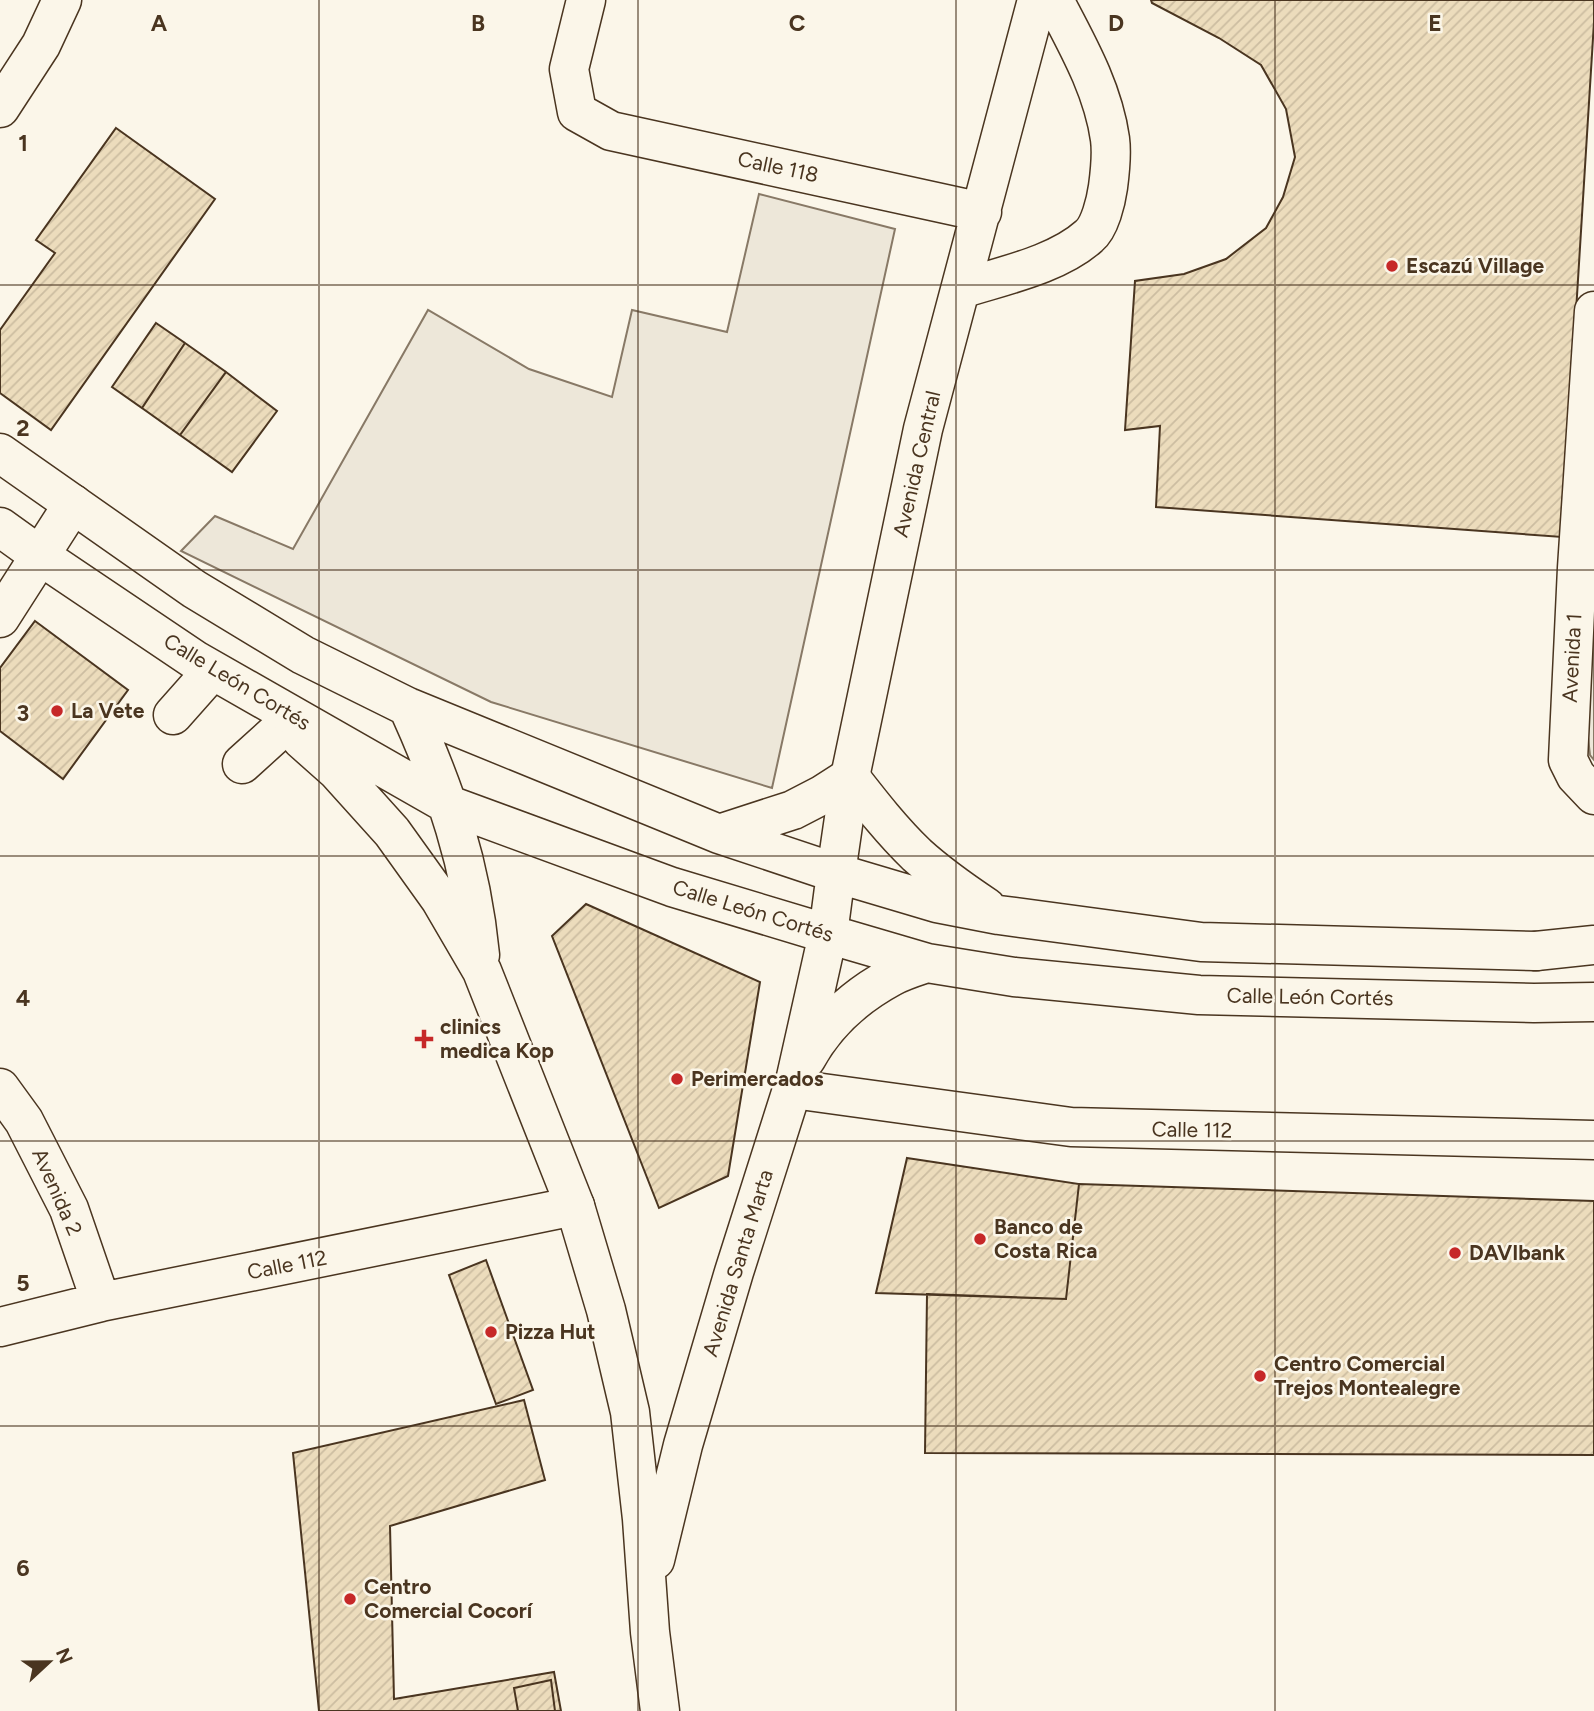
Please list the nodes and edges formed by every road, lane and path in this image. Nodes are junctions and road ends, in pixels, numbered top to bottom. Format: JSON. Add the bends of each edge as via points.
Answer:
{"nodes":[{"id":1,"x":62,"y":0,"type":"edge"},
{"id":2,"x":586,"y":0,"type":"edge"},
{"id":3,"x":1037,"y":0,"type":"edge"},
{"id":4,"x":1054,"y":0,"type":"edge"},
{"id":5,"x":0,"y":108,"type":"edge"},
{"id":6,"x":982,"y":212,"type":"junction"},
{"id":7,"x":961,"y":289,"type":"junction"},
{"id":8,"x":1594,"y":311,"type":"edge"},
{"id":9,"x":0,"y":453,"type":"edge"},
{"id":10,"x":73,"y":504,"type":"junction"},
{"id":11,"x":0,"y":527,"type":"edge"},
{"id":12,"x":39,"y":555,"type":"junction"},
{"id":13,"x":0,"y":618,"type":"edge"},
{"id":14,"x":204,"y":665,"type":"junction"},
{"id":15,"x":408,"y":706,"type":"junction"},
{"id":16,"x":173,"y":715,"type":"dead end"},
{"id":17,"x":285,"y":725,"type":"junction"},
{"id":18,"x":242,"y":764,"type":"dead end"},
{"id":19,"x":850,"y":777,"type":"junction"},
{"id":20,"x":1591,"y":792,"type":"edge"},
{"id":21,"x":449,"y":805,"type":"junction"},
{"id":22,"x":719,"y":834,"type":"junction"},
{"id":23,"x":836,"y":873,"type":"junction"},
{"id":24,"x":999,"y":915,"type":"junction"},
{"id":25,"x":828,"y":934,"type":"junction"},
{"id":26,"x":1594,"y":945,"type":"edge"},
{"id":27,"x":1536,"y":950,"type":"junction"},
{"id":28,"x":1594,"y":951,"type":"edge"},
{"id":29,"x":927,"y":963,"type":"junction"},
{"id":30,"x":482,"y":971,"type":"junction"},
{"id":31,"x":1594,"y":1002,"type":"edge"},
{"id":32,"x":794,"y":1083,"type":"junction"},
{"id":33,"x":0,"y":1088,"type":"edge"},
{"id":34,"x":1594,"y":1140,"type":"edge"},
{"id":35,"x":575,"y":1206,"type":"junction"},
{"id":36,"x":101,"y":1303,"type":"junction"},
{"id":37,"x":0,"y":1327,"type":"edge"},
{"id":38,"x":648,"y":1592,"type":"junction"},
{"id":39,"x":660,"y":1711,"type":"edge"}],
"edges":[{"from":1,"to":5,"type":"main road","via":[[41,45]]},
{"from":2,"to":6,"type":"main road","name":"Calle 118","via":[[569,69],[577,112],[611,131]]},
{"from":3,"to":6,"type":"main road","name":"Avenida Central"},
{"from":4,"to":7,"type":"main road","via":[[1090,70],[1102,106],[1110,140],[1106,203],[1092,234],[1066,253]]},
{"from":6,"to":7,"type":"main road","name":"Avenida Central"},
{"from":7,"to":19,"type":"main road","name":"Avenida Central","via":[[923,429]]},
{"from":8,"to":20,"type":"main road","name":"Avenida 1","via":[[1567,760]]},
{"from":9,"to":10,"type":"main road"},
{"from":10,"to":12,"type":"main road"},
{"from":10,"to":15,"type":"main road","via":[[194,589],[303,655]]},
{"from":11,"to":12,"type":"main road","name":"Calle León Cortés"},
{"from":12,"to":13,"type":"main road"},
{"from":12,"to":14,"type":"main road","name":"Calle León Cortés"},
{"from":14,"to":16,"type":"main road"},
{"from":14,"to":17,"type":"main road","name":"Avenida Santa Marta"},
{"from":14,"to":21,"type":"main road","name":"Calle León Cortés"},
{"from":15,"to":21,"type":"main road","name":"Avenida Santa Marta"},
{"from":15,"to":22,"type":"main road"},
{"from":17,"to":18,"type":"main road"},
{"from":17,"to":30,"type":"main road","name":"Avenida Santa Marta","via":[[337,771],[392,832],[440,899]]},
{"from":19,"to":22,"type":"main road","via":[[793,810]]},
{"from":19,"to":23,"type":"main road","name":"Avenida Central"},
{"from":19,"to":24,"type":"main road","via":[[917,855]]},
{"from":21,"to":25,"type":"main road","name":"Calle León Cortés","via":[[672,887]]},
{"from":21,"to":30,"type":"main road","name":"Avenida Santa Marta","via":[[476,915]]},
{"from":22,"to":23,"type":"main road"},
{"from":23,"to":24,"type":"main road","via":[[937,903]]},
{"from":23,"to":25,"type":"main road","name":"Avenida Central"},
{"from":24,"to":27,"type":"main road","via":[[1201,942]]},
{"from":25,"to":29,"type":"main road","name":"Calle León Cortés"},
{"from":25,"to":32,"type":"main road","name":"Avenida Santa Marta"},
{"from":26,"to":27,"type":"main road"},
{"from":27,"to":28,"type":"main road"},
{"from":29,"to":31,"type":"main road","name":"Calle León Cortés","via":[[1014,977],[1199,995]]},
{"from":29,"to":32,"type":"main road","via":[[893,976],[835,1018],[813,1046]]},
{"from":30,"to":35,"type":"main road","name":"Avenida Santa Marta"},
{"from":32,"to":34,"type":"main road","name":"Calle 112","via":[[1071,1127]]},
{"from":32,"to":38,"type":"main road","name":"Avenida Santa Marta","via":[[683,1445]]},
{"from":33,"to":36,"type":"main road","name":"Avenida 2","via":[[24,1121],[69,1209]]},
{"from":35,"to":36,"type":"main road","name":"Calle 112"},
{"from":35,"to":38,"type":"main road","name":"Avenida Santa Marta","via":[[631,1412]]},
{"from":36,"to":37,"type":"main road","name":"Calle 112"},
{"from":38,"to":39,"type":"main road","name":"Avenida Santa Marta"}]}
